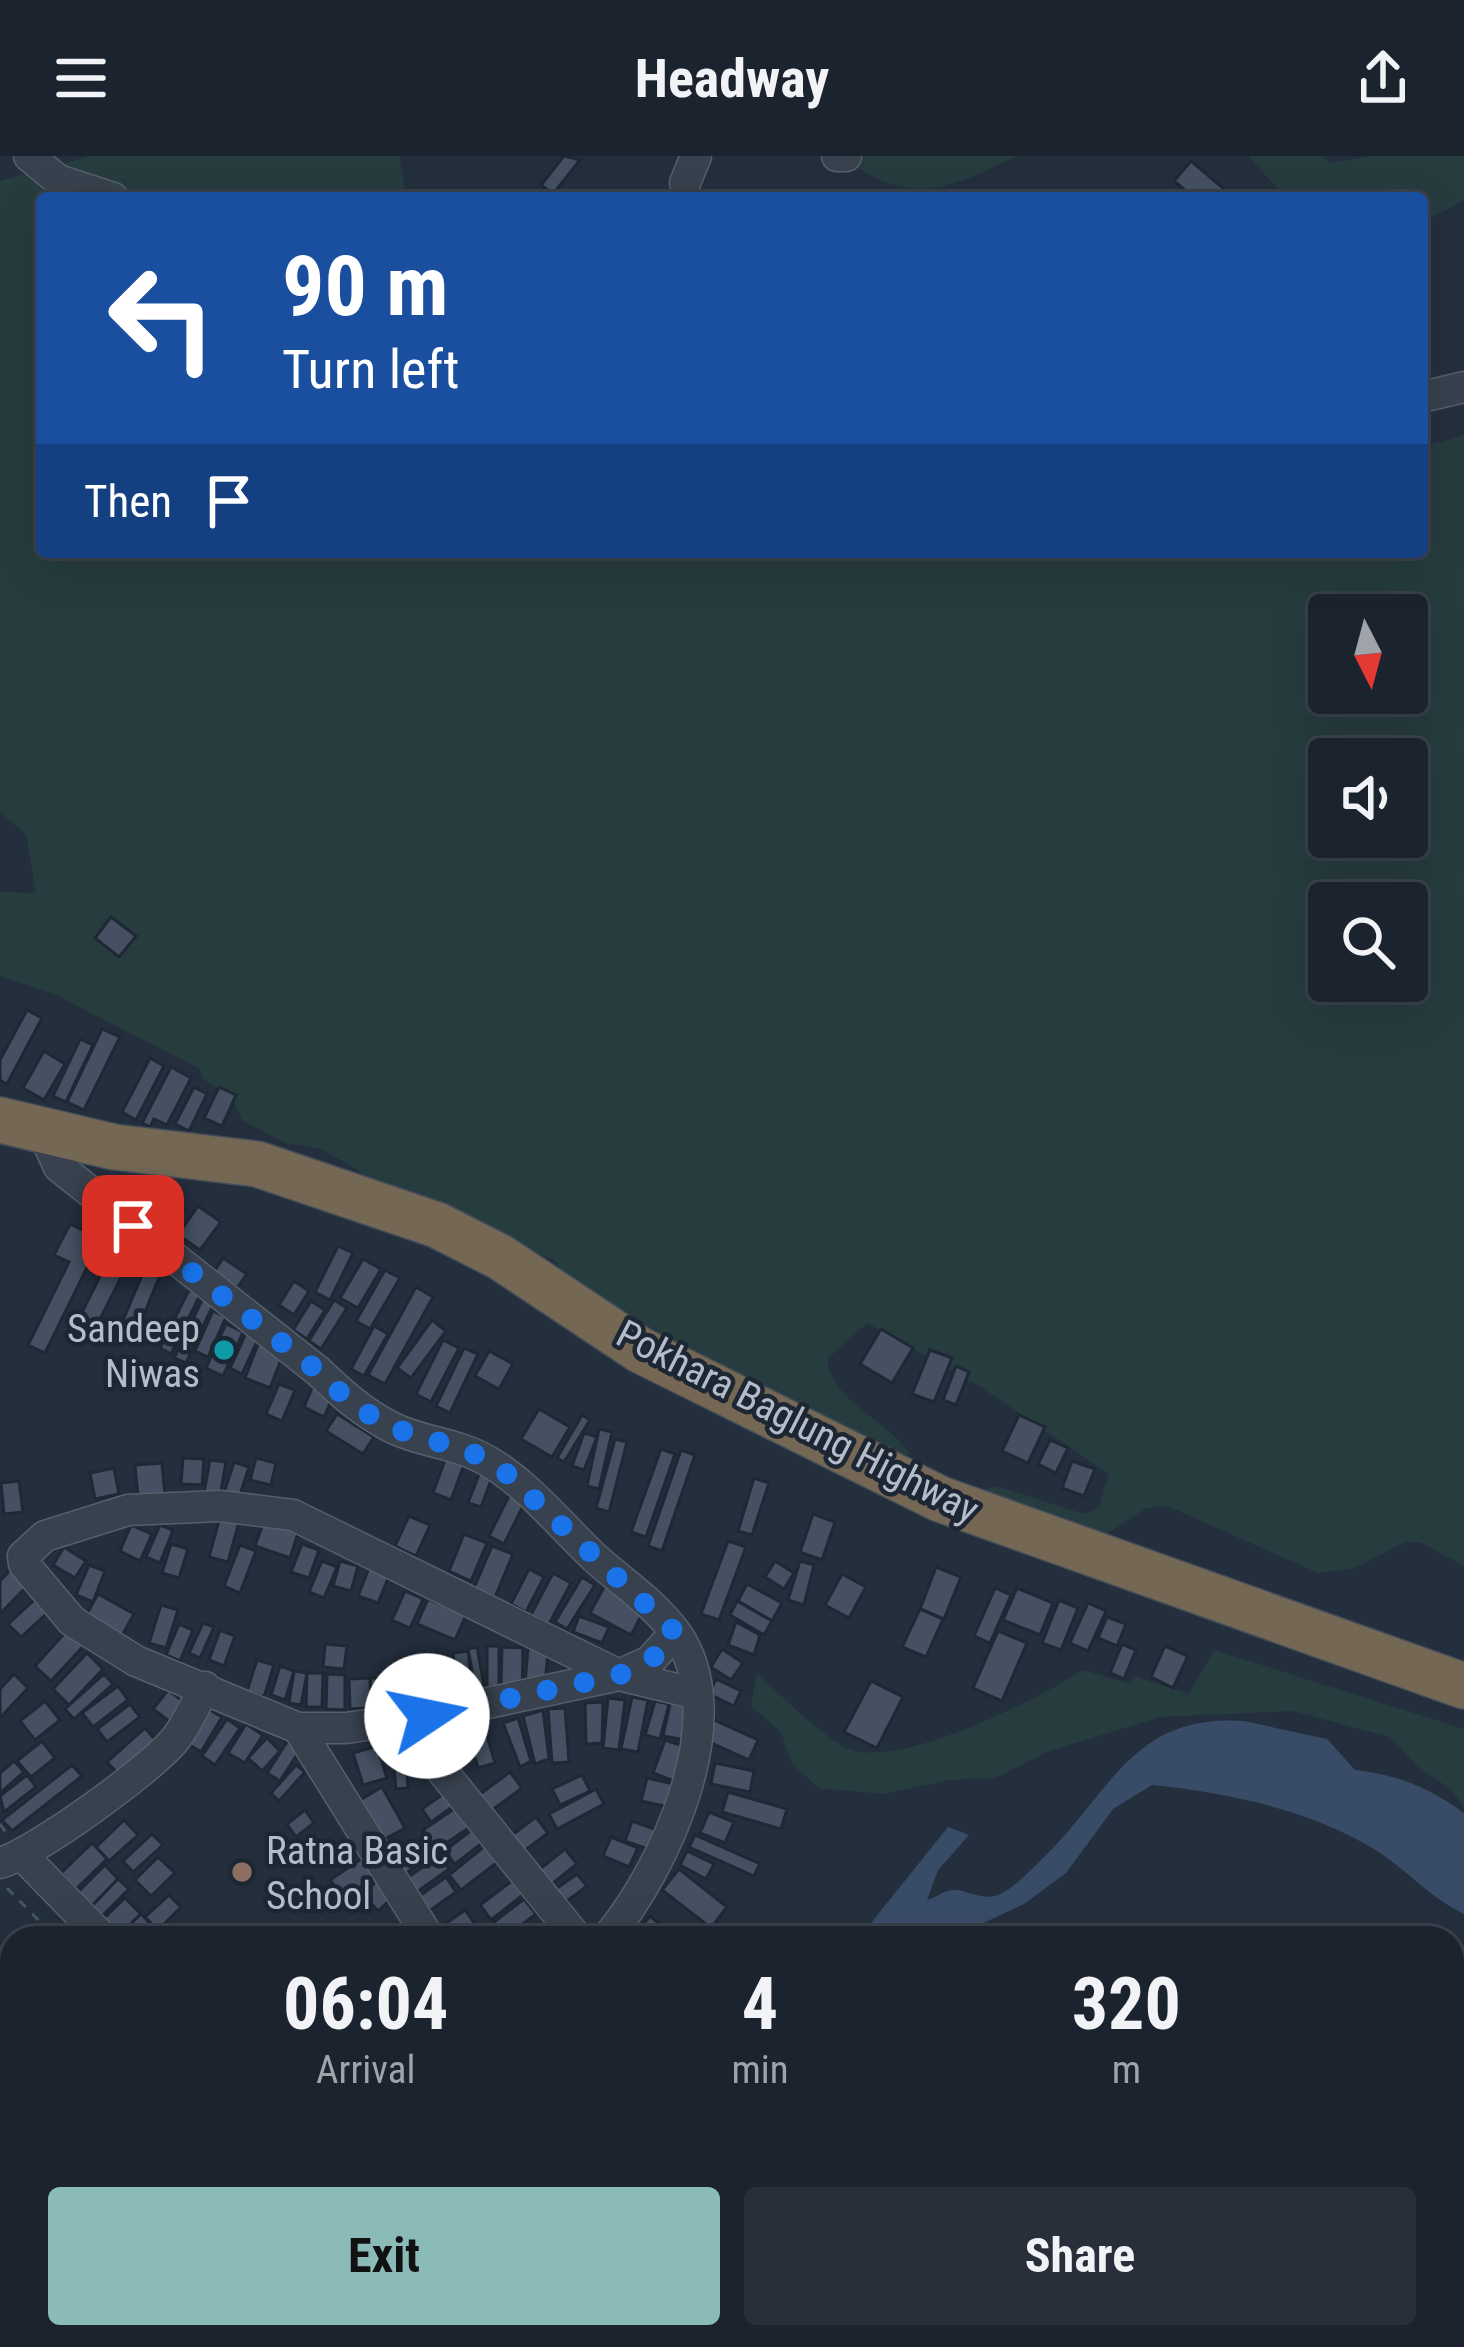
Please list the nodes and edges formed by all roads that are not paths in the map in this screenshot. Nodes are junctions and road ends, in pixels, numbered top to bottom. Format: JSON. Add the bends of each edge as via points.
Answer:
{"nodes":[{"id":1,"x":29,"y":156,"type":"edge"},
{"id":2,"x":95,"y":192,"type":"edge"},
{"id":3,"x":1464,"y":387,"type":"edge"},
{"id":4,"x":1428,"y":396,"type":"edge"},
{"id":5,"x":21,"y":1125,"type":"edge"},
{"id":6,"x":676,"y":1633,"type":"junction"},
{"id":7,"x":619,"y":1675,"type":"junction"},
{"id":8,"x":1464,"y":1686,"type":"edge"},
{"id":9,"x":205,"y":1687,"type":"junction"},
{"id":10,"x":697,"y":1694,"type":"junction"},
{"id":11,"x":427,"y":1716,"type":"junction"},
{"id":12,"x":298,"y":1728,"type":"junction"},
{"id":13,"x":12,"y":1860,"type":"edge"},
{"id":14,"x":89,"y":1926,"type":"edge"},
{"id":15,"x":422,"y":1926,"type":"edge"},
{"id":16,"x":567,"y":1926,"type":"edge"},
{"id":17,"x":617,"y":1926,"type":"edge"}],
"edges":[{"from":1,"to":2,"type":"street","via":[[58,180]]},
{"from":3,"to":4,"type":"street"},
{"from":5,"to":6,"type":"street","via":[[59,1167],[353,1405],[506,1473]]},
{"from":5,"to":8,"type":"highway","name":"Pokhara Baglung Highway","via":[[115,1147],[257,1164],[420,1218],[500,1257],[640,1351],[940,1498]]},
{"from":6,"to":7,"type":"street","via":[[650,1661]]},
{"from":6,"to":10,"type":"street"},
{"from":7,"to":9,"type":"street","via":[[293,1515],[220,1506],[128,1510],[28,1549],[23,1564],[72,1621],[136,1661]]},
{"from":7,"to":10,"type":"street"},
{"from":7,"to":11,"type":"street"},
{"from":9,"to":12,"type":"street"},
{"from":9,"to":13,"type":"street","via":[[177,1738],[119,1790]]},
{"from":10,"to":17,"type":"street","via":[[669,1842]]},
{"from":11,"to":12,"type":"street"},
{"from":11,"to":16,"type":"street","via":[[443,1772]]},
{"from":12,"to":15,"type":"street"},
{"from":13,"to":14,"type":"street"}]}
